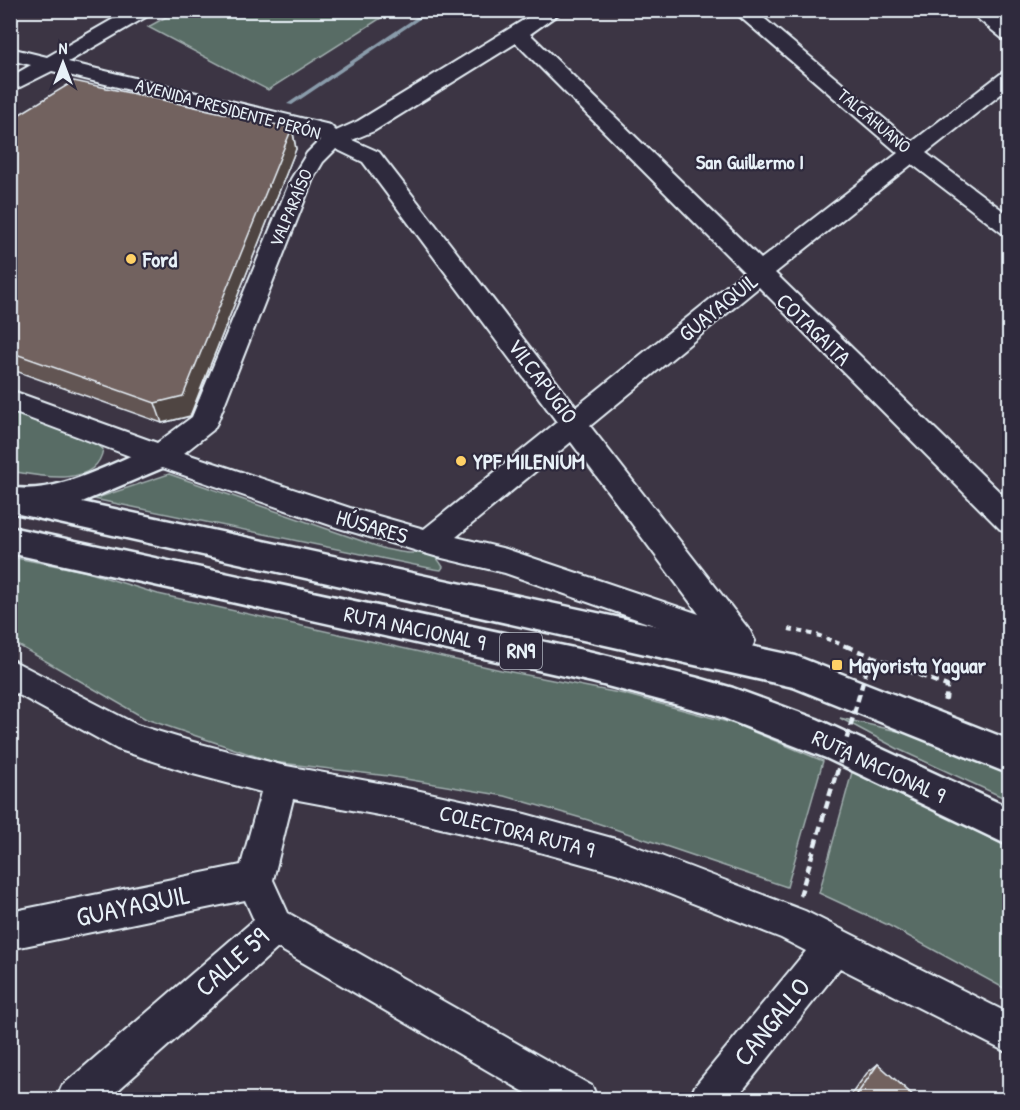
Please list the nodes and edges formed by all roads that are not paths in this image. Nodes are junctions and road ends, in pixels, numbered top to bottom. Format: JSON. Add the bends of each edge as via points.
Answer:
{"nodes":[{"id":1,"x":144,"y":10,"type":"edge"},
{"id":2,"x":555,"y":10,"type":"edge"},
{"id":3,"x":741,"y":10,"type":"edge"},
{"id":4,"x":976,"y":10,"type":"edge"},
{"id":5,"x":1005,"y":27,"type":"edge"},
{"id":6,"x":519,"y":34,"type":"junction"},
{"id":7,"x":10,"y":54,"type":"edge"},
{"id":8,"x":50,"y":63,"type":"junction"},
{"id":9,"x":21,"y":72,"type":"edge"},
{"id":10,"x":1010,"y":76,"type":"edge"},
{"id":11,"x":10,"y":86,"type":"edge"},
{"id":12,"x":333,"y":139,"type":"junction"},
{"id":13,"x":913,"y":154,"type":"junction"},
{"id":14,"x":1010,"y":228,"type":"edge"},
{"id":15,"x":758,"y":274,"type":"junction"},
{"id":16,"x":10,"y":400,"type":"edge"},
{"id":17,"x":575,"y":423,"type":"junction"},
{"id":18,"x":161,"y":456,"type":"junction"},
{"id":19,"x":19,"y":501,"type":"edge"},
{"id":20,"x":1010,"y":520,"type":"edge"},
{"id":21,"x":10,"y":540,"type":"edge"},
{"id":22,"x":429,"y":542,"type":"junction"},
{"id":23,"x":737,"y":640,"type":"junction"},
{"id":24,"x":796,"y":672,"type":"junction"},
{"id":25,"x":10,"y":673,"type":"edge"},
{"id":26,"x":1010,"y":757,"type":"edge"},
{"id":27,"x":281,"y":781,"type":"junction"},
{"id":28,"x":1010,"y":828,"type":"edge"},
{"id":29,"x":255,"y":880,"type":"junction"},
{"id":30,"x":275,"y":926,"type":"junction"},
{"id":31,"x":10,"y":931,"type":"edge"},
{"id":32,"x":835,"y":945,"type":"junction"},
{"id":33,"x":1010,"y":1035,"type":"edge"},
{"id":34,"x":76,"y":1100,"type":"edge"},
{"id":35,"x":578,"y":1100,"type":"edge"},
{"id":36,"x":710,"y":1100,"type":"edge"}],
"edges":[{"from":1,"to":8,"type":"street"},
{"from":2,"to":6,"type":"street","name":"VALPARAÍSO"},
{"from":3,"to":13,"type":"street","name":"TALCAHUANO"},
{"from":4,"to":5,"type":"street"},
{"from":6,"to":12,"type":"street","name":"VALPARAÍSO","via":[[366,126]]},
{"from":6,"to":15,"type":"street","name":"COTAGAITA"},
{"from":7,"to":8,"type":"street","name":"AVENIDA PRESIDENTE PERÓN"},
{"from":8,"to":9,"type":"street"},
{"from":8,"to":12,"type":"street","name":"AVENIDA PRESIDENTE PERÓN","via":[[321,130]]},
{"from":9,"to":11,"type":"street"},
{"from":9,"to":12,"type":"street","name":"AVENIDA PRESIDENTE PERÓN","via":[[310,140]]},
{"from":10,"to":13,"type":"street","name":"GUAYAQUIL"},
{"from":12,"to":17,"type":"street","name":"VILCAPUGIO","via":[[371,157]]},
{"from":12,"to":18,"type":"street","name":"VALPARAÍSO","via":[[313,156],[302,179],[202,423]]},
{"from":13,"to":14,"type":"street","name":"TALCAHUANO"},
{"from":13,"to":15,"type":"street","name":"GUAYAQUIL"},
{"from":15,"to":17,"type":"street","name":"GUAYAQUIL"},
{"from":15,"to":20,"type":"street","name":"COTAGAITA"},
{"from":16,"to":18,"type":"street","name":"HÚSARES"},
{"from":17,"to":22,"type":"street","name":"GUAYAQUIL"},
{"from":17,"to":23,"type":"street","name":"VILCAPUGIO"},
{"from":18,"to":19,"type":"highway","via":[[80,490]]},
{"from":18,"to":22,"type":"street","name":"HÚSARES","via":[[349,520]]},
{"from":19,"to":24,"type":"highway","name":"RUTA NACIONAL 9","number":"RN9"},
{"from":21,"to":28,"type":"highway","name":"RUTA NACIONAL 9","number":"RN9","via":[[592,667],[711,698],[792,726]]},
{"from":22,"to":23,"type":"street","name":"HÚSARES","via":[[506,561]]},
{"from":23,"to":24,"type":"street","name":"HÚSARES"},
{"from":24,"to":26,"type":"highway","name":"RUTA NACIONAL 9","number":"RN9"},
{"from":25,"to":27,"type":"street","name":"COLECTORA RUTA 9","via":[[129,738]]},
{"from":27,"to":29,"type":"street"},
{"from":27,"to":32,"type":"street","name":"COLECTORA RUTA 9","via":[[411,805],[619,857],[757,909]]},
{"from":29,"to":30,"type":"street","name":"CALLE 59"},
{"from":29,"to":31,"type":"street","name":"GUAYAQUIL"},
{"from":30,"to":34,"type":"street","name":"CALLE 59"},
{"from":30,"to":35,"type":"street"},
{"from":32,"to":33,"type":"street","name":"COLECTORA RUTA 9"},
{"from":32,"to":36,"type":"street","name":"CANGALLO"}]}
